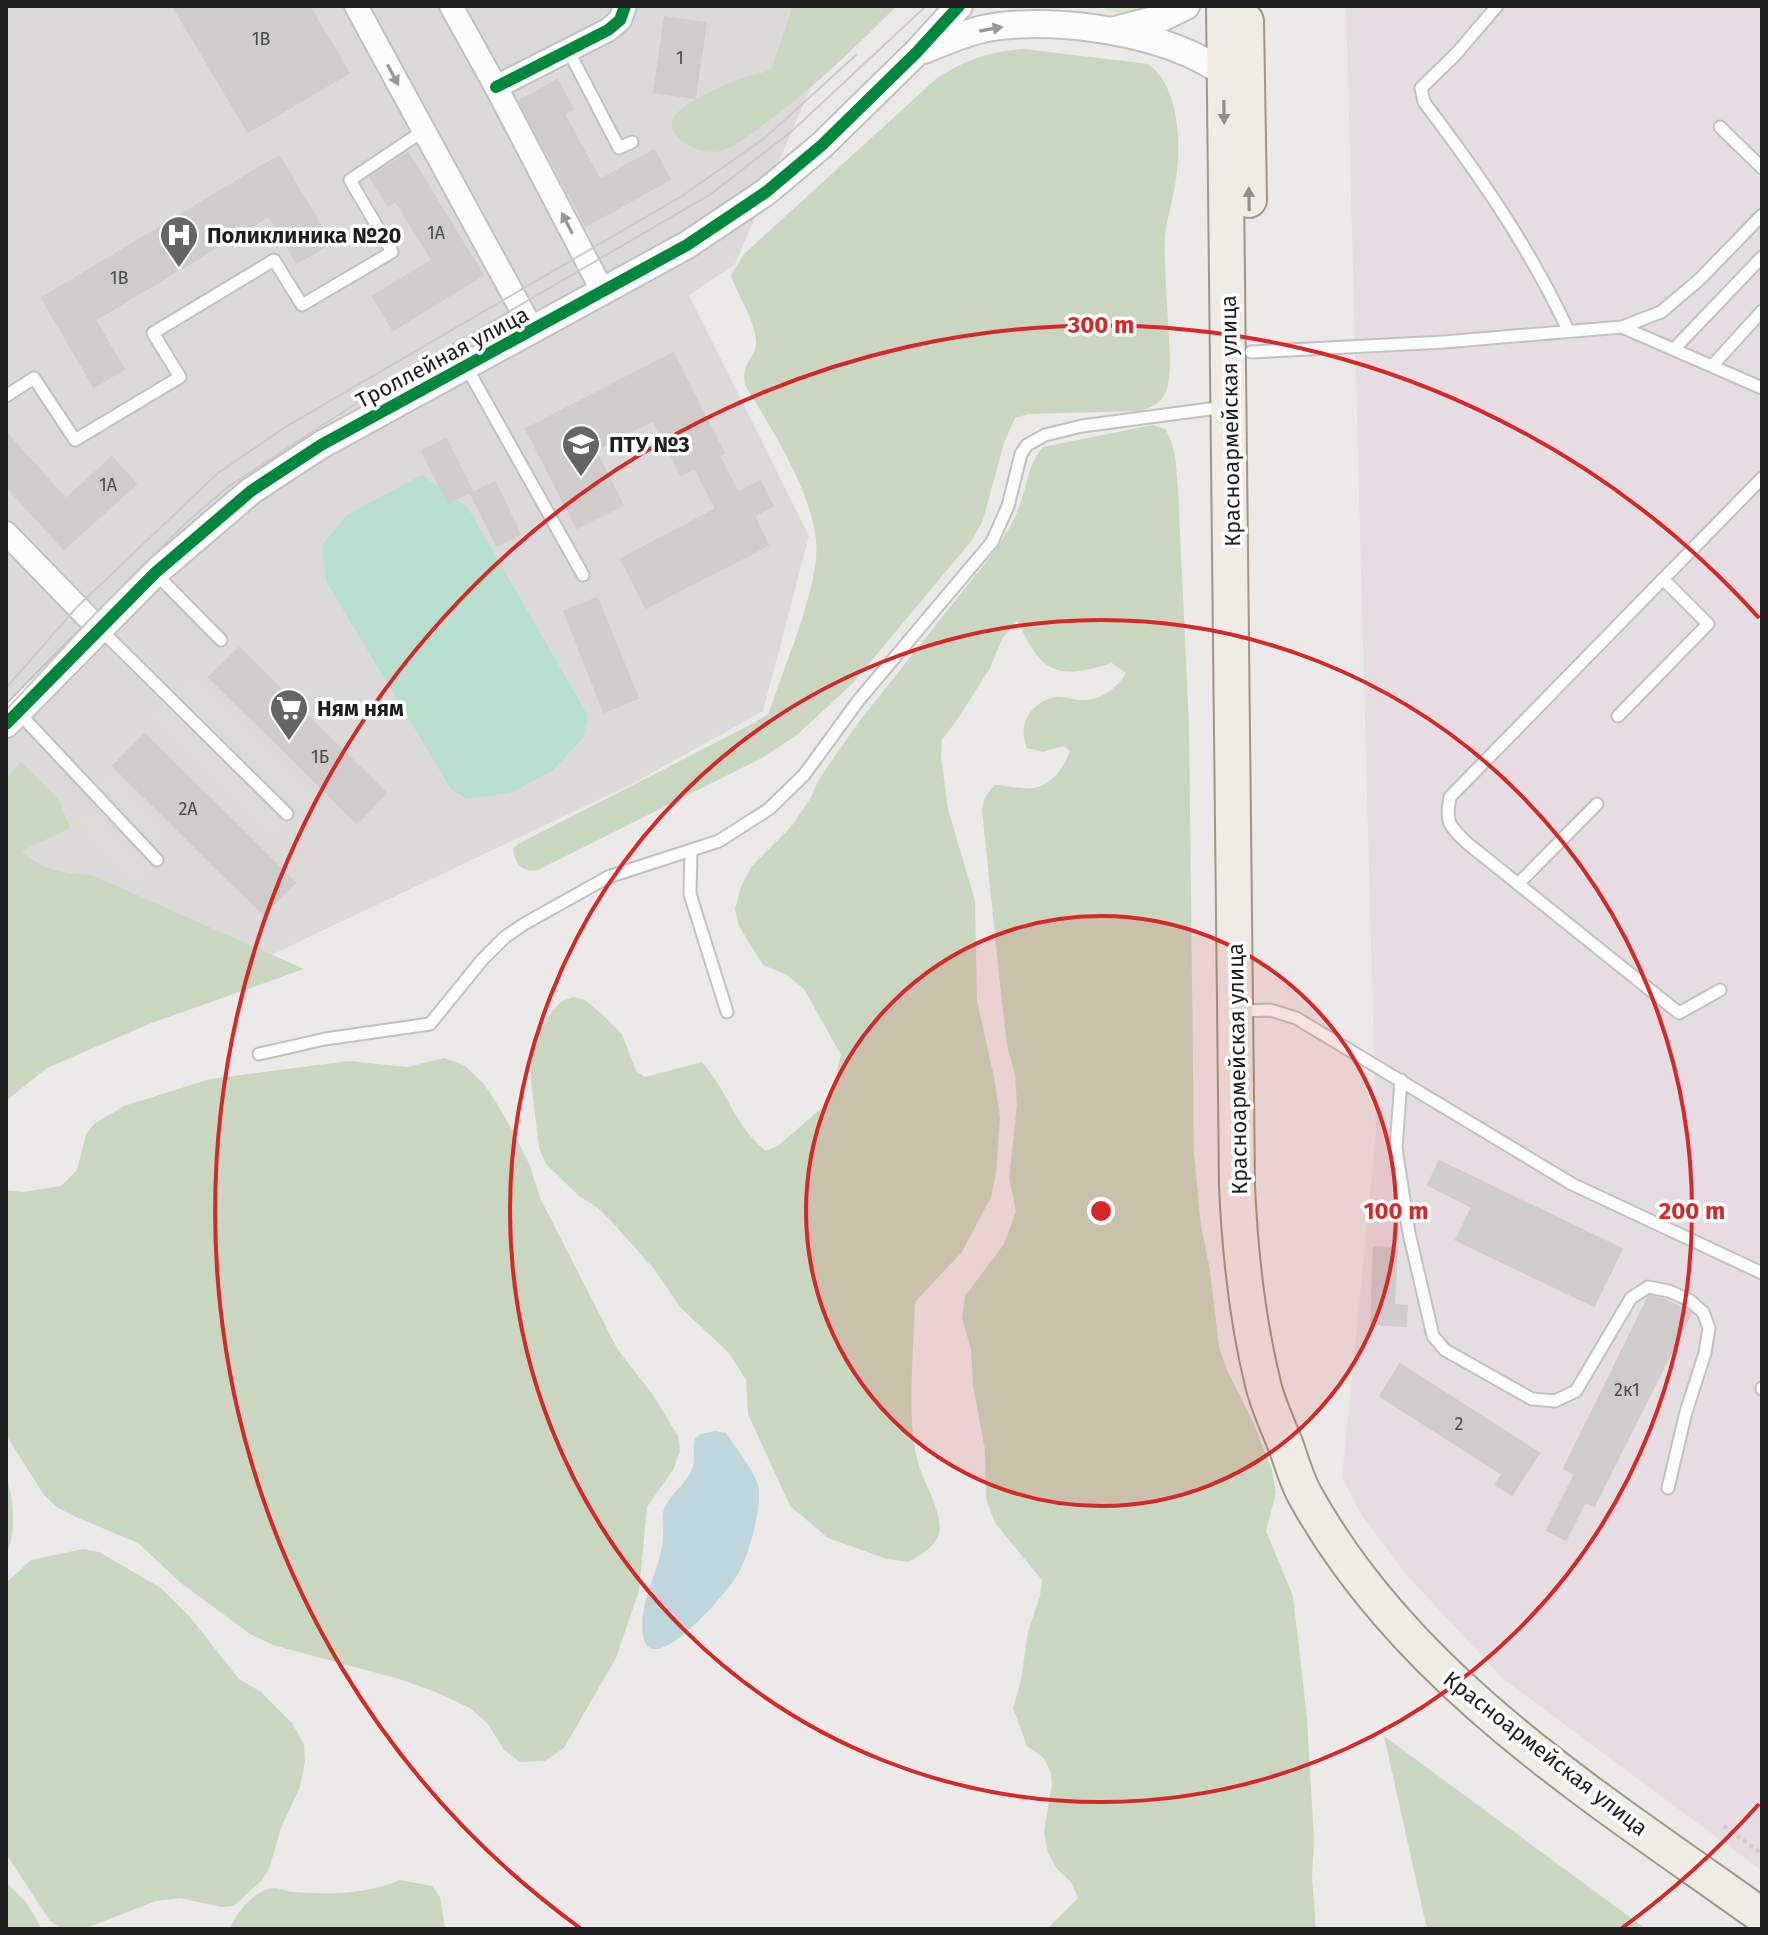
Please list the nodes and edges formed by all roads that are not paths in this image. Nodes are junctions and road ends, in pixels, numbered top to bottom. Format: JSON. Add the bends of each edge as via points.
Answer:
{"nodes":[{"id":1,"x":356,"y":6,"type":"edge"},
{"id":2,"x":451,"y":6,"type":"edge"},
{"id":3,"x":625,"y":6,"type":"edge"},
{"id":4,"x":959,"y":6,"type":"edge"},
{"id":5,"x":1078,"y":6,"type":"edge"},
{"id":6,"x":1186,"y":6,"type":"edge"},
{"id":7,"x":1224,"y":6,"type":"edge"},
{"id":8,"x":1245,"y":6,"type":"edge"},
{"id":9,"x":1497,"y":6,"type":"edge"},
{"id":10,"x":1108,"y":29,"type":"junction"},
{"id":11,"x":568,"y":50,"type":"junction"},
{"id":12,"x":917,"y":52,"type":"junction"},
{"id":13,"x":1223,"y":73,"type":"junction"},
{"id":14,"x":496,"y":87,"type":"junction"},
{"id":15,"x":1720,"y":127,"type":"dead end"},
{"id":16,"x":423,"y":131,"type":"junction"},
{"id":17,"x":632,"y":142,"type":"dead end"},
{"id":18,"x":1762,"y":168,"type":"edge"},
{"id":19,"x":1762,"y":215,"type":"edge"},
{"id":20,"x":1762,"y":257,"type":"edge"},
{"id":21,"x":603,"y":292,"type":"junction"},
{"id":22,"x":1762,"y":311,"type":"edge"},
{"id":23,"x":1622,"y":327,"type":"junction"},
{"id":24,"x":1568,"y":330,"type":"junction"},
{"id":25,"x":533,"y":331,"type":"junction"},
{"id":26,"x":1674,"y":349,"type":"junction"},
{"id":27,"x":1244,"y":359,"type":"junction"},
{"id":28,"x":1712,"y":366,"type":"junction"},
{"id":29,"x":467,"y":368,"type":"junction"},
{"id":30,"x":1762,"y":388,"type":"edge"},
{"id":31,"x":6,"y":396,"type":"edge"},
{"id":32,"x":1230,"y":406,"type":"junction"},
{"id":33,"x":1762,"y":478,"type":"edge"},
{"id":34,"x":6,"y":533,"type":"edge"},
{"id":35,"x":155,"y":573,"type":"junction"},
{"id":36,"x":583,"y":575,"type":"dead end"},
{"id":37,"x":1663,"y":579,"type":"junction"},
{"id":38,"x":98,"y":628,"type":"junction"},
{"id":39,"x":221,"y":640,"type":"dead end"},
{"id":40,"x":1618,"y":716,"type":"dead end"},
{"id":41,"x":12,"y":718,"type":"edge"},
{"id":42,"x":1597,"y":804,"type":"dead end"},
{"id":43,"x":287,"y":814,"type":"dead end"},
{"id":44,"x":691,"y":851,"type":"junction"},
{"id":45,"x":157,"y":860,"type":"dead end"},
{"id":46,"x":1518,"y":884,"type":"junction"},
{"id":47,"x":1720,"y":990,"type":"dead end"},
{"id":48,"x":1246,"y":1010,"type":"junction"},
{"id":49,"x":727,"y":1012,"type":"dead end"},
{"id":50,"x":259,"y":1054,"type":"dead end"},
{"id":51,"x":1401,"y":1080,"type":"junction"},
{"id":52,"x":1761,"y":1271,"type":"edge"},
{"id":53,"x":1668,"y":1488,"type":"dead end"},
{"id":54,"x":1762,"y":1890,"type":"edge"},
{"id":55,"x":1762,"y":1916,"type":"edge"}],
"edges":[{"from":1,"to":16,"type":"street","one_way":true},
{"from":2,"to":14,"type":"street"},
{"from":3,"to":11,"type":"street","via":[[620,20],[608,30]]},
{"from":4,"to":12,"type":"street","name":"Троллейная улица"},
{"from":5,"to":10,"type":"street"},
{"from":6,"to":10,"type":"street","via":[[1161,18]]},
{"from":7,"to":13,"type":"main road","name":"Красноармейская улица"},
{"from":27,"to":8,"type":"main road","name":"Красноармейская улица","one_way":true},
{"from":9,"to":24,"type":"lane","via":[[1421,88],[1424,102],[1486,183]]},
{"from":12,"to":10,"type":"street","one_way":true,"via":[[993,27]]},
{"from":10,"to":13,"type":"street","via":[[1193,54]]},
{"from":11,"to":14,"type":"street"},
{"from":11,"to":17,"type":"lane","via":[[619,148]]},
{"from":12,"to":21,"type":"street","name":"Троллейная улица","via":[[766,192]]},
{"from":13,"to":27,"type":"main road","name":"Красноармейская улица","one_way":true},
{"from":21,"to":14,"type":"street","one_way":true},
{"from":15,"to":18,"type":"lane"},
{"from":16,"to":25,"type":"street"},
{"from":16,"to":31,"type":"lane","via":[[350,180],[392,252],[302,305],[274,260],[153,333],[180,377],[75,440],[34,378]]},
{"from":19,"to":23,"type":"lane","via":[[1661,312]]},
{"from":20,"to":26,"type":"lane"},
{"from":21,"to":25,"type":"street","name":"Троллейная улица"},
{"from":22,"to":28,"type":"lane"},
{"from":23,"to":24,"type":"lane"},
{"from":23,"to":26,"type":"lane"},
{"from":24,"to":27,"type":"lane"},
{"from":25,"to":29,"type":"street","name":"Троллейная улица"},
{"from":26,"to":28,"type":"lane"},
{"from":27,"to":32,"type":"main road","name":"Красноармейская улица"},
{"from":27,"to":48,"type":"main road","name":"Красноармейская улица"},
{"from":28,"to":30,"type":"lane"},
{"from":29,"to":35,"type":"street","name":"Троллейная улица","via":[[279,472]]},
{"from":29,"to":36,"type":"lane"},
{"from":32,"to":44,"type":"lane","via":[[1082,426],[1027,445],[992,542],[858,701],[804,775],[749,824]]},
{"from":32,"to":48,"type":"main road","name":"Красноармейская улица"},
{"from":33,"to":37,"type":"lane"},
{"from":34,"to":38,"type":"street"},
{"from":35,"to":38,"type":"street","name":"Троллейная улица"},
{"from":35,"to":39,"type":"lane"},
{"from":37,"to":40,"type":"lane","via":[[1708,624]]},
{"from":37,"to":46,"type":"lane","via":[[1450,797],[1450,826]]},
{"from":38,"to":41,"type":"street","name":"Троллейная улица"},
{"from":38,"to":43,"type":"lane"},
{"from":41,"to":45,"type":"lane"},
{"from":42,"to":46,"type":"lane"},
{"from":44,"to":49,"type":"lane","via":[[690,894]]},
{"from":44,"to":50,"type":"lane","via":[[608,877],[524,924],[482,960],[430,1024]]},
{"from":46,"to":47,"type":"lane","via":[[1679,1013]]},
{"from":48,"to":51,"type":"lane","via":[[1296,1018]]},
{"from":48,"to":54,"type":"main road","name":"Красноармейская улица","via":[[1261,1259],[1274,1340],[1309,1452],[1338,1509],[1387,1581],[1476,1671],[1598,1771]]},
{"from":48,"to":55,"type":"main road","name":"Красноармейская улица","via":[[1237,1186],[1241,1259],[1263,1387],[1305,1495],[1341,1554],[1440,1669],[1585,1789]]},
{"from":51,"to":52,"type":"lane","via":[[1572,1184]]},
{"from":51,"to":53,"type":"lane","via":[[1396,1148],[1409,1233],[1433,1336],[1445,1350],[1532,1399],[1555,1401],[1576,1391],[1631,1298],[1648,1287],[1689,1300],[1703,1312],[1709,1328],[1705,1353]]}]}
